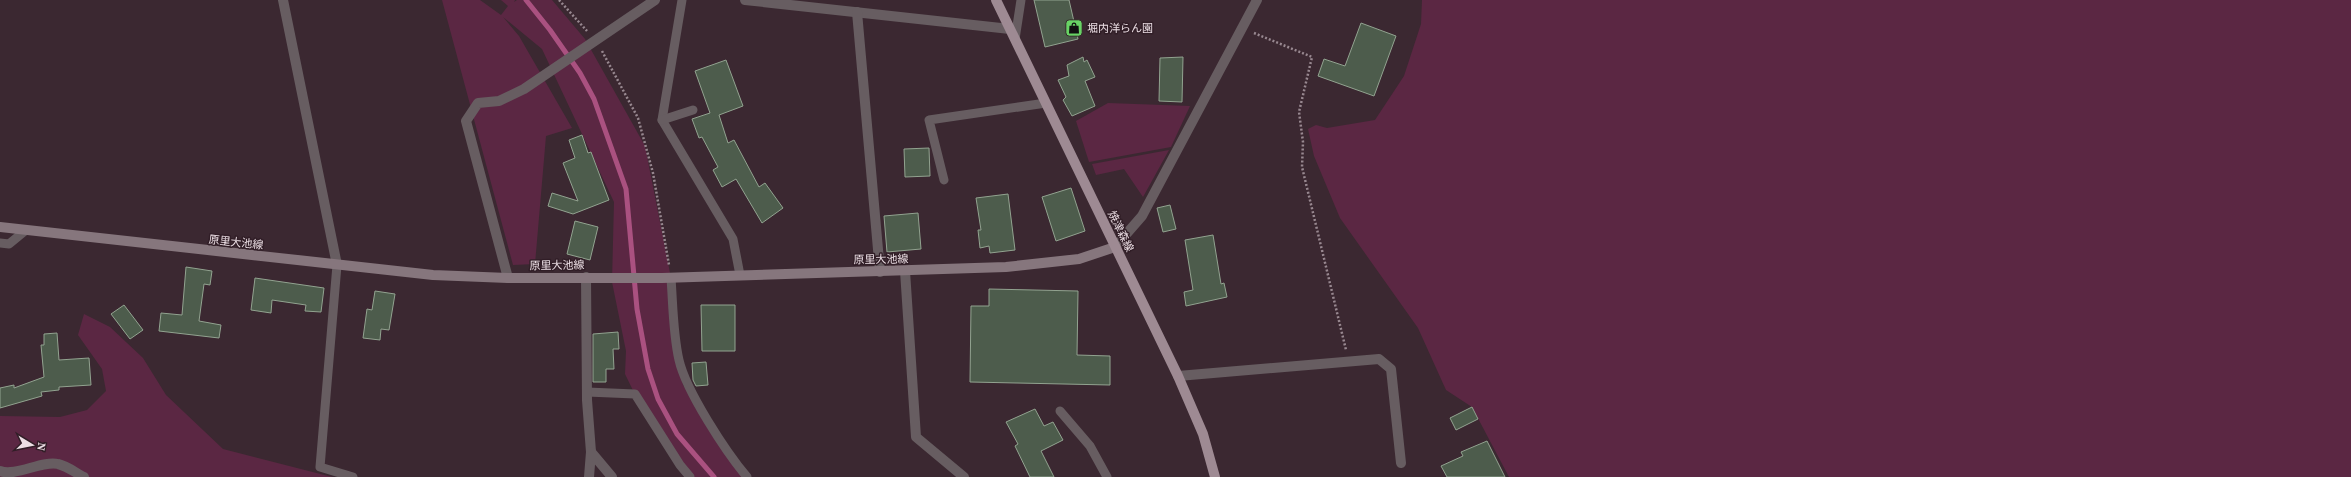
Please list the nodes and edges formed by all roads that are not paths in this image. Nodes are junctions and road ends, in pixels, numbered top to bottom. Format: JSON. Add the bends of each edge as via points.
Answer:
{"nodes":[{"id":1,"x":283,"y":0,"type":"edge"},
{"id":2,"x":655,"y":0,"type":"edge"},
{"id":3,"x":682,"y":0,"type":"edge"},
{"id":4,"x":745,"y":0,"type":"edge"},
{"id":5,"x":996,"y":0,"type":"edge"},
{"id":6,"x":1020,"y":0,"type":"edge"},
{"id":7,"x":1257,"y":0,"type":"edge"},
{"id":8,"x":857,"y":12,"type":"junction"},
{"id":9,"x":1010,"y":29,"type":"junction"},
{"id":10,"x":1015,"y":39,"type":"junction"},
{"id":11,"x":1046,"y":103,"type":"junction"},
{"id":12,"x":693,"y":110,"type":"dead end"},
{"id":13,"x":662,"y":120,"type":"junction"},
{"id":14,"x":944,"y":180,"type":"dead end"},
{"id":15,"x":0,"y":227,"type":"edge"},
{"id":16,"x":26,"y":230,"type":"junction"},
{"id":17,"x":0,"y":243,"type":"edge"},
{"id":18,"x":1115,"y":246,"type":"junction"},
{"id":19,"x":337,"y":265,"type":"junction"},
{"id":20,"x":905,"y":271,"type":"junction"},
{"id":21,"x":880,"y":272,"type":"junction"},
{"id":22,"x":740,"y":275,"type":"junction"},
{"id":23,"x":586,"y":277,"type":"junction"},
{"id":24,"x":508,"y":278,"type":"junction"},
{"id":25,"x":666,"y":278,"type":"junction"},
{"id":26,"x":1178,"y":376,"type":"junction"},
{"id":27,"x":587,"y":392,"type":"junction"},
{"id":28,"x":1060,"y":411,"type":"dead end"},
{"id":29,"x":592,"y":452,"type":"junction"},
{"id":30,"x":1401,"y":463,"type":"dead end"},
{"id":31,"x":0,"y":471,"type":"edge"},
{"id":32,"x":84,"y":477,"type":"edge"},
{"id":33,"x":353,"y":477,"type":"edge"},
{"id":34,"x":589,"y":477,"type":"edge"},
{"id":35,"x":612,"y":477,"type":"edge"},
{"id":36,"x":690,"y":477,"type":"edge"},
{"id":37,"x":746,"y":477,"type":"edge"},
{"id":38,"x":964,"y":477,"type":"edge"},
{"id":39,"x":1107,"y":477,"type":"edge"},
{"id":40,"x":1215,"y":477,"type":"edge"}],
"edges":[{"from":1,"to":19,"type":"street"},
{"from":2,"to":24,"type":"street","via":[[524,89],[499,101],[478,103],[466,122]]},
{"from":3,"to":13,"type":"lane"},
{"from":4,"to":8,"type":"street"},
{"from":5,"to":9,"type":"main road","name":"焼津森線"},
{"from":6,"to":10,"type":"lane"},
{"from":7,"to":18,"type":"street","via":[[1142,216]]},
{"from":8,"to":9,"type":"street"},
{"from":8,"to":21,"type":"street"},
{"from":9,"to":10,"type":"main road","name":"焼津森線"},
{"from":10,"to":11,"type":"main road","name":"焼津森線"},
{"from":11,"to":14,"type":"lane","via":[[929,120]]},
{"from":11,"to":18,"type":"main road","name":"焼津森線"},
{"from":12,"to":13,"type":"lane"},
{"from":13,"to":22,"type":"lane","via":[[733,239]]},
{"from":15,"to":16,"type":"main road","name":"原里大池線"},
{"from":16,"to":17,"type":"lane","via":[[9,244]]},
{"from":16,"to":19,"type":"main road","name":"原里大池線"},
{"from":18,"to":20,"type":"main road","name":"原里大池線","via":[[1079,259],[1006,267]]},
{"from":18,"to":26,"type":"main road","name":"焼津森線"},
{"from":19,"to":24,"type":"main road","name":"原里大池線","via":[[433,275]]},
{"from":19,"to":33,"type":"lane","via":[[320,467]]},
{"from":20,"to":21,"type":"main road","name":"原里大池線"},
{"from":20,"to":38,"type":"street","via":[[916,437]]},
{"from":21,"to":22,"type":"main road","name":"原里大池線"},
{"from":22,"to":25,"type":"main road","name":"原里大池線"},
{"from":23,"to":24,"type":"main road","name":"原里大池線"},
{"from":23,"to":25,"type":"main road","name":"原里大池線"},
{"from":23,"to":27,"type":"street"},
{"from":25,"to":37,"type":"lane","via":[[679,361],[694,395],[732,459]]},
{"from":26,"to":30,"type":"street","via":[[1348,360],[1379,360],[1391,369]]},
{"from":26,"to":40,"type":"main road","name":"焼津森線","via":[[1203,434]]},
{"from":27,"to":29,"type":"street"},
{"from":27,"to":36,"type":"lane","via":[[635,394]]},
{"from":28,"to":39,"type":"lane","via":[[1090,446]]},
{"from":29,"to":34,"type":"street"},
{"from":29,"to":35,"type":"street"},
{"from":31,"to":32,"type":"street","via":[[20,471],[58,463]]}]}
